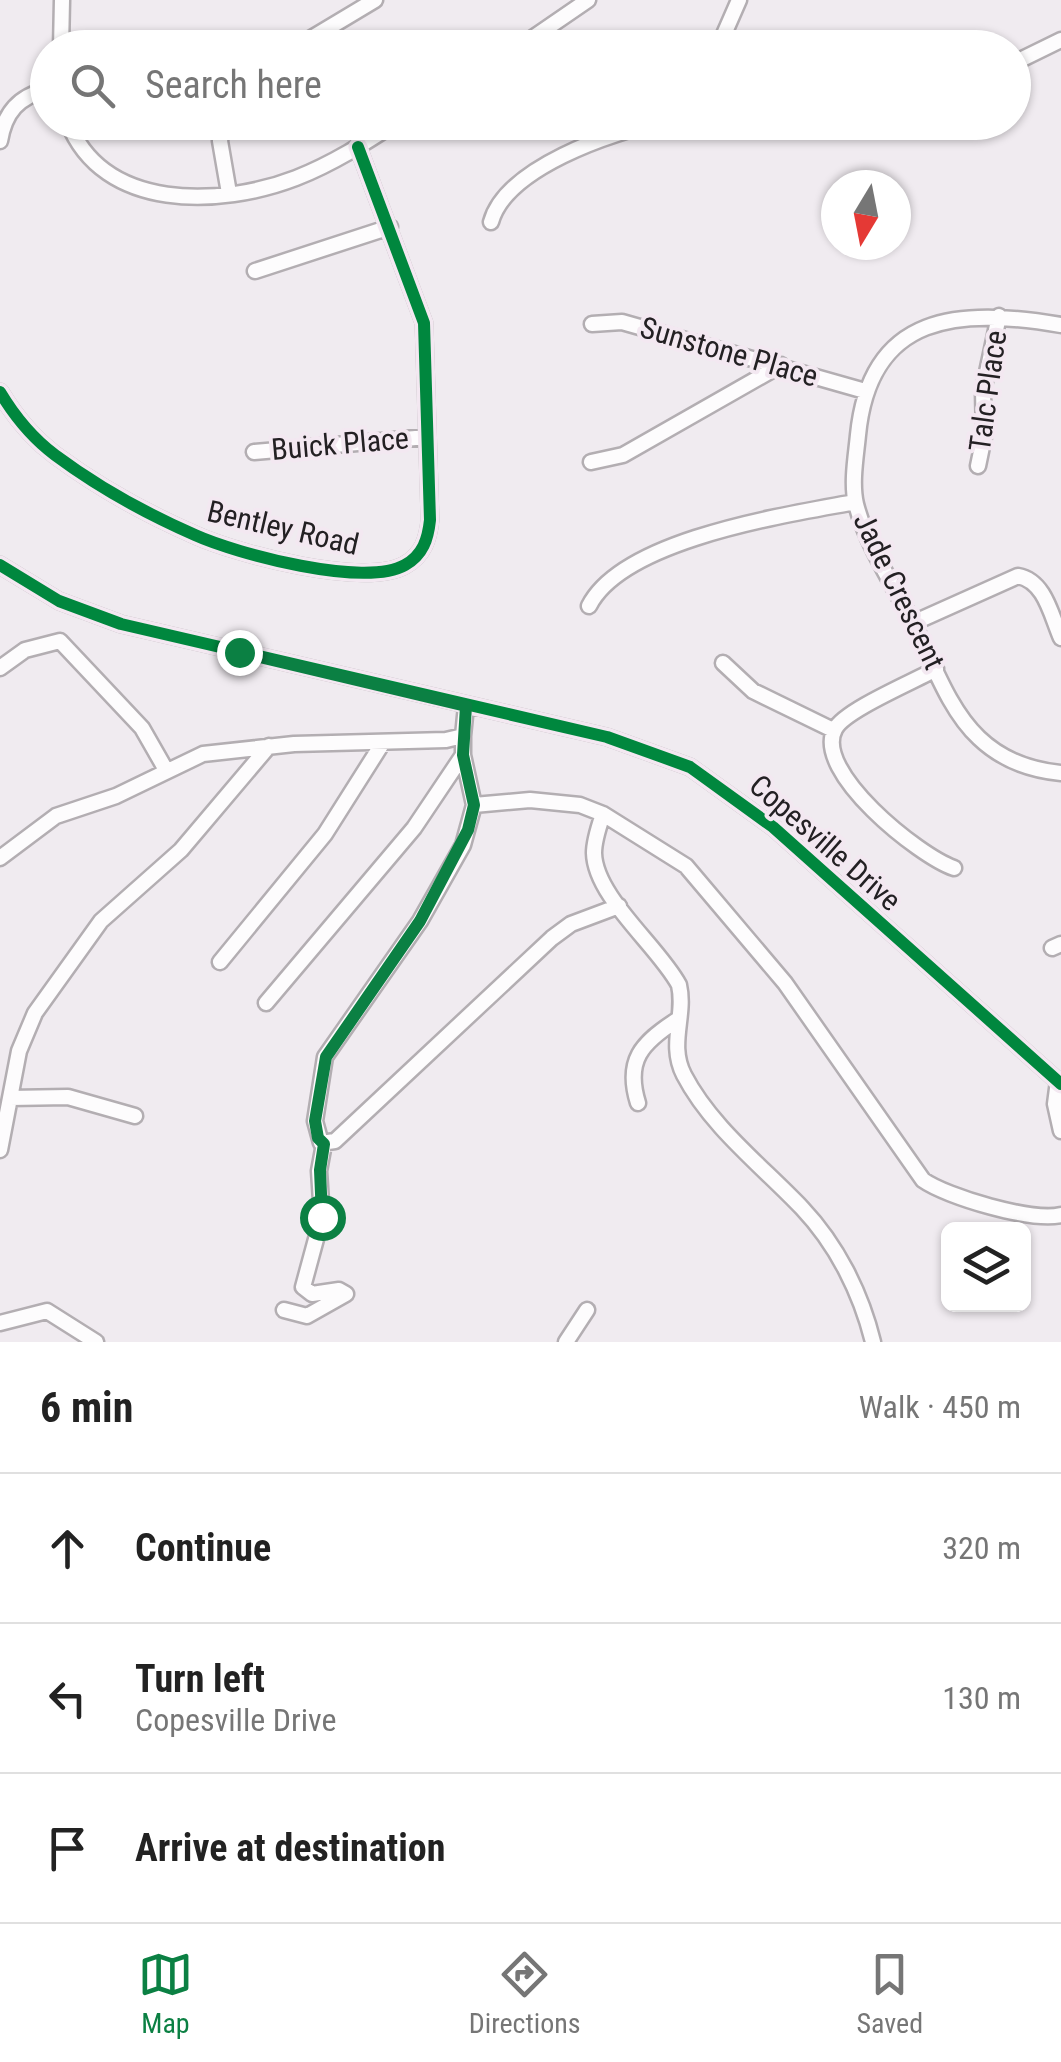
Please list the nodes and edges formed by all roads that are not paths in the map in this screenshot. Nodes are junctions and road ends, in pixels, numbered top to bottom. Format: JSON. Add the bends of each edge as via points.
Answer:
{"nodes":[{"id":1,"x":62,"y":0,"type":"edge"},
{"id":2,"x":375,"y":0,"type":"edge"},
{"id":3,"x":588,"y":0,"type":"edge"},
{"id":4,"x":740,"y":0,"type":"edge"},
{"id":5,"x":61,"y":30,"type":"edge"},
{"id":6,"x":325,"y":30,"type":"edge"},
{"id":7,"x":544,"y":30,"type":"edge"},
{"id":8,"x":726,"y":30,"type":"edge"},
{"id":9,"x":1061,"y":40,"type":"edge"},
{"id":10,"x":1031,"y":54,"type":"edge"},
{"id":11,"x":30,"y":98,"type":"edge"},
{"id":12,"x":78,"y":140,"type":"edge"},
{"id":13,"x":220,"y":140,"type":"edge"},
{"id":14,"x":370,"y":140,"type":"edge"},
{"id":15,"x":600,"y":140,"type":"edge"},
{"id":16,"x":0,"y":141,"type":"edge"},
{"id":17,"x":358,"y":148,"type":"junction"},
{"id":18,"x":228,"y":193,"type":"junction"},
{"id":19,"x":491,"y":222,"type":"dead end"},
{"id":20,"x":390,"y":226,"type":"junction"},
{"id":21,"x":255,"y":271,"type":"dead end"},
{"id":22,"x":999,"y":316,"type":"junction"},
{"id":23,"x":592,"y":324,"type":"dead end"},
{"id":24,"x":1061,"y":324,"type":"edge"},
{"id":25,"x":780,"y":365,"type":"junction"},
{"id":26,"x":865,"y":391,"type":"junction"},
{"id":27,"x":0,"y":392,"type":"edge"},
{"id":28,"x":427,"y":437,"type":"junction"},
{"id":29,"x":254,"y":452,"type":"dead end"},
{"id":30,"x":591,"y":462,"type":"dead end"},
{"id":31,"x":978,"y":466,"type":"dead end"},
{"id":32,"x":855,"y":502,"type":"junction"},
{"id":33,"x":0,"y":565,"type":"edge"},
{"id":34,"x":589,"y":606,"type":"dead end"},
{"id":35,"x":913,"y":623,"type":"junction"},
{"id":36,"x":1061,"y":638,"type":"edge"},
{"id":37,"x":723,"y":662,"type":"dead end"},
{"id":38,"x":0,"y":668,"type":"edge"},
{"id":39,"x":936,"y":670,"type":"junction"},
{"id":40,"x":466,"y":706,"type":"junction"},
{"id":41,"x":833,"y":730,"type":"junction"},
{"id":42,"x":464,"y":736,"type":"junction"},
{"id":43,"x":382,"y":744,"type":"junction"},
{"id":44,"x":269,"y":746,"type":"junction"},
{"id":45,"x":463,"y":755,"type":"junction"},
{"id":46,"x":166,"y":770,"type":"junction"},
{"id":47,"x":1061,"y":772,"type":"edge"},
{"id":48,"x":474,"y":805,"type":"junction"},
{"id":49,"x":602,"y":814,"type":"junction"},
{"id":50,"x":0,"y":858,"type":"edge"},
{"id":51,"x":954,"y":868,"type":"dead end"},
{"id":52,"x":618,"y":906,"type":"junction"},
{"id":53,"x":220,"y":962,"type":"dead end"},
{"id":54,"x":266,"y":1002,"type":"dead end"},
{"id":55,"x":676,"y":1020,"type":"junction"},
{"id":56,"x":1059,"y":1082,"type":"edge"},
{"id":57,"x":10,"y":1098,"type":"junction"},
{"id":58,"x":638,"y":1103,"type":"dead end"},
{"id":59,"x":135,"y":1116,"type":"dead end"},
{"id":60,"x":1061,"y":1131,"type":"edge"},
{"id":61,"x":324,"y":1144,"type":"junction"},
{"id":62,"x":0,"y":1150,"type":"edge"},
{"id":63,"x":1061,"y":1215,"type":"edge"},
{"id":64,"x":284,"y":1310,"type":"dead end"},
{"id":65,"x":587,"y":1310,"type":"dead end"},
{"id":66,"x":0,"y":1323,"type":"edge"},
{"id":67,"x":96,"y":1342,"type":"edge"},
{"id":68,"x":566,"y":1342,"type":"edge"},
{"id":69,"x":873,"y":1342,"type":"edge"}],
"edges":[{"from":1,"to":5,"type":"street"},
{"from":2,"to":6,"type":"street"},
{"from":3,"to":7,"type":"street"},
{"from":4,"to":8,"type":"street"},
{"from":9,"to":10,"type":"street"},
{"from":11,"to":16,"type":"street","via":[[16,104]]},
{"from":12,"to":18,"type":"street","via":[[90,160],[130,186],[179,196]]},
{"from":13,"to":18,"type":"street"},
{"from":14,"to":17,"type":"street"},
{"from":15,"to":19,"type":"street","via":[[503,196]]},
{"from":17,"to":18,"type":"street","via":[[292,180]]},
{"from":17,"to":20,"type":"street","name":"Bentley Road"},
{"from":20,"to":21,"type":"street"},
{"from":20,"to":28,"type":"street","name":"Bentley Road","via":[[424,323]]},
{"from":22,"to":24,"type":"street","name":"Jade Crescent"},
{"from":22,"to":26,"type":"street","name":"Jade Crescent","via":[[955,317],[919,330],[885,357]]},
{"from":22,"to":31,"type":"street","name":"Talc Place"},
{"from":23,"to":25,"type":"street","name":"Sunstone Place","via":[[622,322]]},
{"from":25,"to":26,"type":"street","name":"Sunstone Place"},
{"from":25,"to":30,"type":"street","via":[[633,450]]},
{"from":26,"to":32,"type":"street","name":"Jade Crescent"},
{"from":27,"to":28,"type":"street","name":"Bentley Road","via":[[31,436],[137,506],[223,545],[346,572],[390,571],[425,545]]},
{"from":28,"to":29,"type":"street","name":"Buick Place"},
{"from":32,"to":34,"type":"street","via":[[703,533],[609,580]]},
{"from":32,"to":35,"type":"street","name":"Jade Crescent"},
{"from":33,"to":40,"type":"street","name":"Copesville Drive","via":[[60,601],[121,624]]},
{"from":35,"to":36,"type":"street","via":[[1018,576],[1034,582]]},
{"from":35,"to":39,"type":"street","name":"Jade Crescent"},
{"from":37,"to":41,"type":"street","via":[[753,692]]},
{"from":38,"to":46,"type":"street","via":[[25,650],[60,642],[142,728]]},
{"from":39,"to":41,"type":"street"},
{"from":39,"to":47,"type":"street","name":"Jade Crescent","via":[[965,723],[995,752]]},
{"from":40,"to":42,"type":"street"},
{"from":40,"to":56,"type":"street","name":"Copesville Drive","via":[[607,737],[716,782]]},
{"from":41,"to":51,"type":"street","via":[[836,762],[864,799],[915,849]]},
{"from":42,"to":43,"type":"street"},
{"from":42,"to":45,"type":"street"},
{"from":43,"to":44,"type":"street"},
{"from":43,"to":53,"type":"street","via":[[316,845]]},
{"from":44,"to":46,"type":"street","via":[[219,750]]},
{"from":44,"to":57,"type":"street","via":[[182,850],[75,952],[25,1033]]},
{"from":45,"to":48,"type":"street"},
{"from":45,"to":54,"type":"street","via":[[414,828]]},
{"from":46,"to":50,"type":"street","via":[[56,816]]},
{"from":48,"to":49,"type":"street","via":[[530,800]]},
{"from":48,"to":61,"type":"street","via":[[463,845],[430,905],[326,1057],[315,1121]]},
{"from":49,"to":52,"type":"street","via":[[594,860]]},
{"from":49,"to":63,"type":"street","via":[[666,851],[714,894],[923,1180],[1023,1213]]},
{"from":52,"to":55,"type":"street","via":[[679,985]]},
{"from":52,"to":61,"type":"street","via":[[552,938],[335,1141]]},
{"from":55,"to":58,"type":"street","via":[[632,1064]]},
{"from":55,"to":69,"type":"street","via":[[684,1074],[711,1114],[826,1239],[862,1302]]},
{"from":56,"to":60,"type":"street"},
{"from":57,"to":59,"type":"street","via":[[68,1096]]},
{"from":57,"to":62,"type":"street"},
{"from":61,"to":64,"type":"street","via":[[322,1217],[303,1287],[312,1294],[346,1294],[307,1316]]},
{"from":65,"to":68,"type":"street"},
{"from":66,"to":67,"type":"street","via":[[46,1311]]}]}
